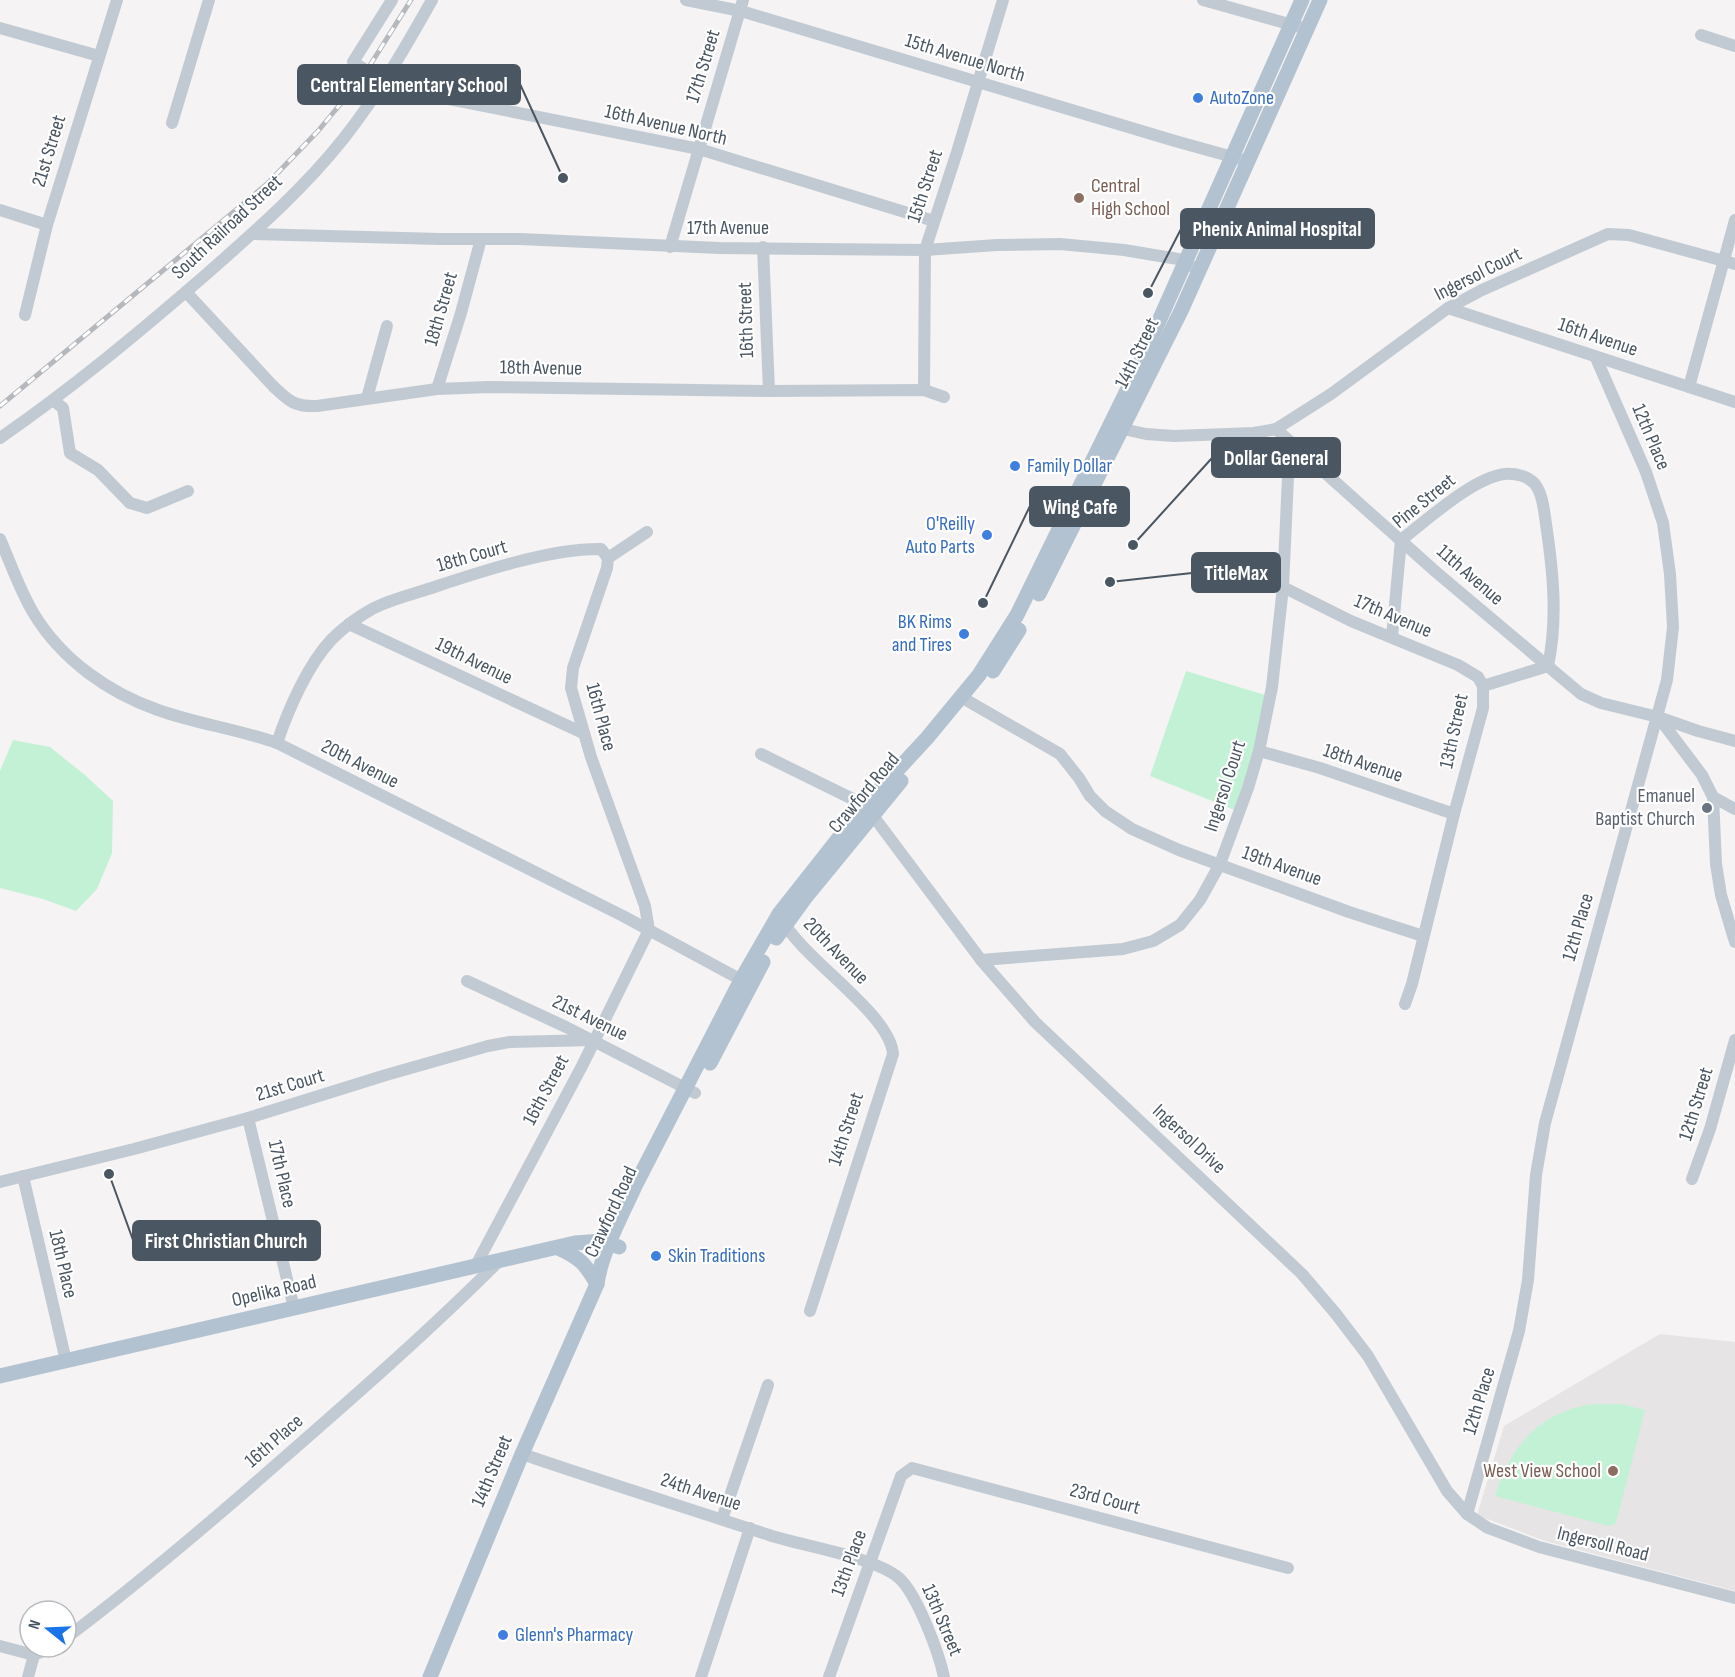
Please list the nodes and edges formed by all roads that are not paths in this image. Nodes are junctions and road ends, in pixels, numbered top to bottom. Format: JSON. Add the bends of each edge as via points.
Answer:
{"nodes":[{"id":1,"x":117,"y":0,"type":"edge"},
{"id":2,"x":208,"y":0,"type":"edge"},
{"id":3,"x":392,"y":0,"type":"edge"},
{"id":4,"x":432,"y":0,"type":"edge"},
{"id":5,"x":686,"y":0,"type":"edge"},
{"id":6,"x":1003,"y":0,"type":"edge"},
{"id":7,"x":1203,"y":0,"type":"edge"},
{"id":8,"x":1302,"y":0,"type":"edge"},
{"id":9,"x":1320,"y":0,"type":"edge"},
{"id":10,"x":742,"y":6,"type":"edge"},
{"id":11,"x":1290,"y":25,"type":"junction"},
{"id":12,"x":0,"y":28,"type":"edge"},
{"id":13,"x":1307,"y":29,"type":"junction"},
{"id":14,"x":1701,"y":35,"type":"dead end"},
{"id":15,"x":1735,"y":46,"type":"edge"},
{"id":16,"x":99,"y":56,"type":"junction"},
{"id":17,"x":978,"y":81,"type":"junction"},
{"id":18,"x":384,"y":82,"type":"junction"},
{"id":19,"x":172,"y":123,"type":"dead end"},
{"id":20,"x":699,"y":150,"type":"junction"},
{"id":21,"x":1231,"y":157,"type":"junction"},
{"id":22,"x":1247,"y":161,"type":"junction"},
{"id":23,"x":0,"y":210,"type":"edge"},
{"id":24,"x":1735,"y":219,"type":"edge"},
{"id":25,"x":934,"y":221,"type":"junction"},
{"id":26,"x":46,"y":225,"type":"junction"},
{"id":27,"x":253,"y":234,"type":"junction"},
{"id":28,"x":481,"y":239,"type":"junction"},
{"id":29,"x":670,"y":247,"type":"junction"},
{"id":30,"x":763,"y":247,"type":"junction"},
{"id":31,"x":925,"y":250,"type":"junction"},
{"id":32,"x":1184,"y":262,"type":"junction"},
{"id":33,"x":1729,"y":262,"type":"edge"},
{"id":34,"x":1198,"y":270,"type":"junction"},
{"id":35,"x":186,"y":292,"type":"junction"},
{"id":36,"x":1448,"y":308,"type":"junction"},
{"id":37,"x":25,"y":315,"type":"dead end"},
{"id":38,"x":387,"y":326,"type":"dead end"},
{"id":39,"x":1596,"y":358,"type":"junction"},
{"id":40,"x":1689,"y":387,"type":"junction"},
{"id":41,"x":437,"y":388,"type":"junction"},
{"id":42,"x":924,"y":390,"type":"junction"},
{"id":43,"x":769,"y":391,"type":"junction"},
{"id":44,"x":944,"y":397,"type":"dead end"},
{"id":45,"x":367,"y":398,"type":"junction"},
{"id":46,"x":53,"y":400,"type":"junction"},
{"id":47,"x":1735,"y":402,"type":"edge"},
{"id":48,"x":1117,"y":426,"type":"junction"},
{"id":49,"x":1276,"y":429,"type":"junction"},
{"id":50,"x":0,"y":438,"type":"edge"},
{"id":51,"x":1293,"y":443,"type":"junction"},
{"id":52,"x":188,"y":491,"type":"dead end"},
{"id":53,"x":647,"y":532,"type":"dead end"},
{"id":54,"x":0,"y":539,"type":"edge"},
{"id":55,"x":1401,"y":540,"type":"junction"},
{"id":56,"x":608,"y":558,"type":"junction"},
{"id":57,"x":1283,"y":586,"type":"junction"},
{"id":58,"x":349,"y":624,"type":"junction"},
{"id":59,"x":1392,"y":637,"type":"junction"},
{"id":60,"x":1548,"y":666,"type":"junction"},
{"id":61,"x":1483,"y":686,"type":"junction"},
{"id":62,"x":965,"y":700,"type":"junction"},
{"id":63,"x":1659,"y":717,"type":"junction"},
{"id":64,"x":583,"y":733,"type":"junction"},
{"id":65,"x":1735,"y":741,"type":"edge"},
{"id":66,"x":277,"y":743,"type":"junction"},
{"id":67,"x":1259,"y":751,"type":"junction"},
{"id":68,"x":761,"y":754,"type":"dead end"},
{"id":69,"x":1713,"y":797,"type":"junction"},
{"id":70,"x":869,"y":809,"type":"junction"},
{"id":71,"x":1735,"y":809,"type":"edge"},
{"id":72,"x":1454,"y":814,"type":"junction"},
{"id":73,"x":1220,"y":864,"type":"junction"},
{"id":74,"x":781,"y":919,"type":"junction"},
{"id":75,"x":649,"y":930,"type":"junction"},
{"id":76,"x":1423,"y":936,"type":"junction"},
{"id":77,"x":1735,"y":942,"type":"edge"},
{"id":78,"x":981,"y":960,"type":"junction"},
{"id":79,"x":467,"y":981,"type":"dead end"},
{"id":80,"x":746,"y":982,"type":"junction"},
{"id":81,"x":1405,"y":1004,"type":"dead end"},
{"id":82,"x":872,"y":1008,"type":"joint"},
{"id":83,"x":1735,"y":1040,"type":"edge"},
{"id":84,"x":594,"y":1041,"type":"junction"},
{"id":85,"x":690,"y":1090,"type":"junction"},
{"id":86,"x":248,"y":1118,"type":"junction"},
{"id":87,"x":23,"y":1176,"type":"junction"},
{"id":88,"x":1692,"y":1179,"type":"dead end"},
{"id":89,"x":0,"y":1182,"type":"edge"},
{"id":90,"x":620,"y":1218,"type":"junction"},
{"id":91,"x":583,"y":1242,"type":"junction"},
{"id":92,"x":612,"y":1246,"type":"junction"},
{"id":93,"x":558,"y":1248,"type":"junction"},
{"id":94,"x":497,"y":1263,"type":"junction"},
{"id":95,"x":475,"y":1267,"type":"junction"},
{"id":96,"x":597,"y":1284,"type":"junction"},
{"id":97,"x":294,"y":1308,"type":"junction"},
{"id":98,"x":810,"y":1311,"type":"dead end"},
{"id":99,"x":66,"y":1361,"type":"junction"},
{"id":100,"x":0,"y":1376,"type":"edge"},
{"id":101,"x":768,"y":1385,"type":"dead end"},
{"id":102,"x":522,"y":1454,"type":"junction"},
{"id":103,"x":912,"y":1468,"type":"joint"},
{"id":104,"x":1467,"y":1514,"type":"junction"},
{"id":105,"x":722,"y":1519,"type":"junction"},
{"id":106,"x":750,"y":1528,"type":"junction"},
{"id":107,"x":870,"y":1562,"type":"junction"},
{"id":108,"x":1288,"y":1568,"type":"dead end"},
{"id":109,"x":1735,"y":1598,"type":"edge"},
{"id":110,"x":78,"y":1629,"type":"edge"},
{"id":111,"x":0,"y":1646,"type":"edge"},
{"id":112,"x":18,"y":1651,"type":"edge"},
{"id":113,"x":33,"y":1659,"type":"edge"},
{"id":114,"x":28,"y":1677,"type":"edge"},
{"id":115,"x":430,"y":1677,"type":"edge"},
{"id":116,"x":701,"y":1677,"type":"edge"},
{"id":117,"x":829,"y":1677,"type":"edge"},
{"id":118,"x":944,"y":1677,"type":"edge"}],
"edges":[{"from":1,"to":16,"type":"street","name":"21st Street"},
{"from":2,"to":19,"type":"street"},
{"from":3,"to":18,"type":"street","via":[[353,62]]},
{"from":4,"to":18,"type":"street","name":"South Railroad Street"},
{"from":5,"to":10,"type":"street","name":"15th Avenue North"},
{"from":6,"to":17,"type":"street","name":"15th Street"},
{"from":7,"to":11,"type":"street"},
{"from":8,"to":11,"type":"main road","name":"14th Street"},
{"from":9,"to":13,"type":"main road","name":"14th Street"},
{"from":10,"to":17,"type":"street","name":"15th Avenue North"},
{"from":10,"to":20,"type":"street","name":"17th Street"},
{"from":11,"to":13,"type":"street"},
{"from":11,"to":21,"type":"main road","name":"14th Street"},
{"from":12,"to":16,"type":"street"},
{"from":13,"to":22,"type":"main road","name":"14th Street"},
{"from":14,"to":15,"type":"street"},
{"from":16,"to":26,"type":"street","name":"21st Street"},
{"from":17,"to":21,"type":"street","name":"15th Avenue North"},
{"from":17,"to":25,"type":"street","name":"15th Street"},
{"from":18,"to":20,"type":"street","name":"16th Avenue North"},
{"from":18,"to":27,"type":"street","name":"South Railroad Street","via":[[329,156]]},
{"from":20,"to":25,"type":"street","name":"16th Avenue North"},
{"from":20,"to":29,"type":"street","name":"17th Street"},
{"from":21,"to":22,"type":"street","name":"15th Avenue North"},
{"from":21,"to":32,"type":"main road","name":"14th Street"},
{"from":22,"to":34,"type":"main road","name":"14th Street"},
{"from":23,"to":26,"type":"street"},
{"from":24,"to":33,"type":"street"},
{"from":25,"to":31,"type":"street","name":"15th Street"},
{"from":26,"to":37,"type":"street","name":"21st Street"},
{"from":27,"to":28,"type":"street","name":"17th Avenue"},
{"from":27,"to":35,"type":"street","name":"South Railroad Street"},
{"from":28,"to":29,"type":"street","name":"17th Avenue"},
{"from":28,"to":41,"type":"street","name":"18th Street"},
{"from":29,"to":30,"type":"street","name":"17th Avenue"},
{"from":30,"to":31,"type":"street","name":"17th Avenue"},
{"from":30,"to":43,"type":"street","name":"16th Street"},
{"from":31,"to":32,"type":"street","name":"17th Avenue","via":[[1060,244],[1124,250]]},
{"from":31,"to":42,"type":"street","name":"15th Street"},
{"from":32,"to":34,"type":"street","name":"17th Avenue"},
{"from":32,"to":48,"type":"main road","name":"14th Street"},
{"from":33,"to":36,"type":"street","name":"Ingersol Court","via":[[1629,235],[1608,234]]},
{"from":33,"to":40,"type":"street"},
{"from":34,"to":48,"type":"main road","name":"14th Street","via":[[1181,311]]},
{"from":35,"to":45,"type":"street","name":"18th Avenue","via":[[288,400],[307,406]]},
{"from":35,"to":46,"type":"street","name":"South Railroad Street"},
{"from":36,"to":39,"type":"street","name":"16th Avenue"},
{"from":36,"to":49,"type":"street","name":"Ingersol Court","via":[[1331,394]]},
{"from":38,"to":45,"type":"street"},
{"from":39,"to":40,"type":"street","name":"16th Avenue"},
{"from":39,"to":63,"type":"street","name":"12th Place","via":[[1646,472],[1663,523],[1673,627]]},
{"from":40,"to":47,"type":"street","name":"16th Avenue"},
{"from":41,"to":43,"type":"street","name":"18th Avenue"},
{"from":41,"to":45,"type":"street","name":"18th Avenue"},
{"from":42,"to":43,"type":"street","name":"18th Avenue"},
{"from":42,"to":44,"type":"street","name":"18th Avenue"},
{"from":46,"to":50,"type":"street","name":"South Railroad Street"},
{"from":46,"to":52,"type":"street","via":[[63,408],[70,453],[98,470],[130,503],[147,508]]},
{"from":48,"to":49,"type":"street","via":[[1174,436]]},
{"from":48,"to":62,"type":"main road","name":"Crawford Road","via":[[1034,604],[1008,650]]},
{"from":49,"to":51,"type":"street","name":"11th Avenue"},
{"from":51,"to":55,"type":"street","name":"11th Avenue"},
{"from":51,"to":57,"type":"street","name":"Ingersol Court"},
{"from":53,"to":56,"type":"street"},
{"from":54,"to":66,"type":"street","name":"20th Avenue","via":[[34,615],[68,657],[111,690],[159,711]]},
{"from":55,"to":59,"type":"street","name":"Pine Street"},
{"from":55,"to":60,"type":"street","name":"11th Avenue"},
{"from":55,"to":60,"type":"street","name":"Pine Street","via":[[1487,479],[1506,474],[1526,477],[1534,483],[1542,501],[1554,606]]},
{"from":56,"to":58,"type":"street","name":"18th Court","via":[[601,549],[544,556],[393,601]]},
{"from":56,"to":64,"type":"street","name":"16th Place","via":[[571,678]]},
{"from":57,"to":59,"type":"street","name":"17th Avenue"},
{"from":57,"to":67,"type":"street","name":"Ingersol Court","via":[[1272,687]]},
{"from":58,"to":64,"type":"street","name":"19th Avenue"},
{"from":58,"to":66,"type":"street","via":[[319,656],[293,702]]},
{"from":59,"to":61,"type":"street","name":"17th Avenue","via":[[1469,670]]},
{"from":60,"to":61,"type":"street","name":"13th Street"},
{"from":60,"to":63,"type":"street","name":"11th Avenue","via":[[1581,694],[1600,703]]},
{"from":61,"to":72,"type":"street","name":"13th Street","via":[[1483,708]]},
{"from":62,"to":70,"type":"main road","name":"Crawford Road"},
{"from":62,"to":73,"type":"street","name":"19th Avenue","via":[[1060,754],[1089,796],[1123,823],[1179,850]]},
{"from":63,"to":65,"type":"street"},
{"from":63,"to":69,"type":"street","via":[[1702,775]]},
{"from":63,"to":104,"type":"street","name":"12th Place","via":[[1545,1123],[1519,1331]]},
{"from":64,"to":75,"type":"street","name":"16th Place","via":[[645,906]]},
{"from":66,"to":75,"type":"street","name":"20th Avenue"},
{"from":67,"to":72,"type":"street","name":"18th Avenue"},
{"from":67,"to":73,"type":"street","name":"Ingersol Court"},
{"from":68,"to":70,"type":"street"},
{"from":69,"to":71,"type":"street"},
{"from":69,"to":77,"type":"street","via":[[1716,864]]},
{"from":70,"to":74,"type":"main road","name":"Crawford Road"},
{"from":70,"to":78,"type":"street","name":"Ingersol Drive"},
{"from":72,"to":76,"type":"street","name":"13th Street"},
{"from":73,"to":76,"type":"street","name":"19th Avenue"},
{"from":73,"to":78,"type":"street","name":"Ingersol Court","via":[[1200,900],[1180,925],[1153,941],[1123,950]]},
{"from":74,"to":80,"type":"main road","name":"Crawford Road"},
{"from":74,"to":82,"type":"street","name":"20th Avenue"},
{"from":75,"to":80,"type":"street","name":"20th Avenue"},
{"from":75,"to":84,"type":"street","name":"16th Street"},
{"from":76,"to":81,"type":"street","name":"13th Street"},
{"from":78,"to":104,"type":"street","name":"Ingersol Drive","via":[[1035,1022],[1266,1238],[1323,1298],[1368,1356],[1447,1491]]},
{"from":79,"to":84,"type":"street","name":"21st Avenue"},
{"from":80,"to":85,"type":"main road","name":"Crawford Road"},
{"from":82,"to":98,"type":"street","name":"14th Street","via":[[892,1043],[893,1054]]},
{"from":83,"to":88,"type":"street","name":"12th Street"},
{"from":84,"to":85,"type":"street","name":"21st Avenue"},
{"from":84,"to":86,"type":"street","name":"21st Court","via":[[488,1046]]},
{"from":84,"to":95,"type":"street","name":"16th Street"},
{"from":85,"to":90,"type":"main road","name":"Crawford Road"},
{"from":85,"to":92,"type":"main road","name":"Crawford Road","via":[[641,1196]]},
{"from":86,"to":87,"type":"street","name":"21st Court"},
{"from":86,"to":97,"type":"street","name":"17th Place"},
{"from":87,"to":89,"type":"street","name":"21st Court"},
{"from":87,"to":99,"type":"street","name":"18th Place"},
{"from":90,"to":91,"type":"main road"},
{"from":90,"to":92,"type":"main road","name":"Crawford Road"},
{"from":91,"to":92,"type":"main road","name":"Opelika Road","via":[[602,1241]]},
{"from":91,"to":93,"type":"main road","name":"Opelika Road"},
{"from":92,"to":93,"type":"main road","name":"Opelika Road","via":[[577,1251]]},
{"from":92,"to":96,"type":"main road","name":"Crawford Road","via":[[604,1277]]},
{"from":93,"to":94,"type":"main road","name":"Opelika Road"},
{"from":93,"to":96,"type":"main road","via":[[579,1258]]},
{"from":94,"to":95,"type":"main road","name":"Opelika Road"},
{"from":94,"to":110,"type":"street","name":"16th Place","via":[[343,1408]]},
{"from":95,"to":97,"type":"main road","name":"Opelika Road"},
{"from":96,"to":102,"type":"main road","name":"14th Street"},
{"from":97,"to":99,"type":"main road","name":"Opelika Road"},
{"from":99,"to":100,"type":"main road","name":"Opelika Road"},
{"from":101,"to":105,"type":"street"},
{"from":102,"to":105,"type":"street","name":"24th Avenue"},
{"from":102,"to":115,"type":"main road","name":"14th Street"},
{"from":103,"to":107,"type":"street","name":"13th Place","via":[[901,1476]]},
{"from":103,"to":108,"type":"street","name":"23rd Court"},
{"from":104,"to":109,"type":"street","name":"Ingersoll Road","via":[[1488,1528],[1539,1547]]},
{"from":105,"to":106,"type":"street","name":"24th Avenue"},
{"from":106,"to":107,"type":"street","name":"24th Avenue"},
{"from":106,"to":116,"type":"street"},
{"from":107,"to":117,"type":"street","name":"13th Place"},
{"from":107,"to":118,"type":"street","name":"13th Street","via":[[897,1576],[911,1592]]},
{"from":111,"to":112,"type":"street"},
{"from":113,"to":114,"type":"street"}]}
